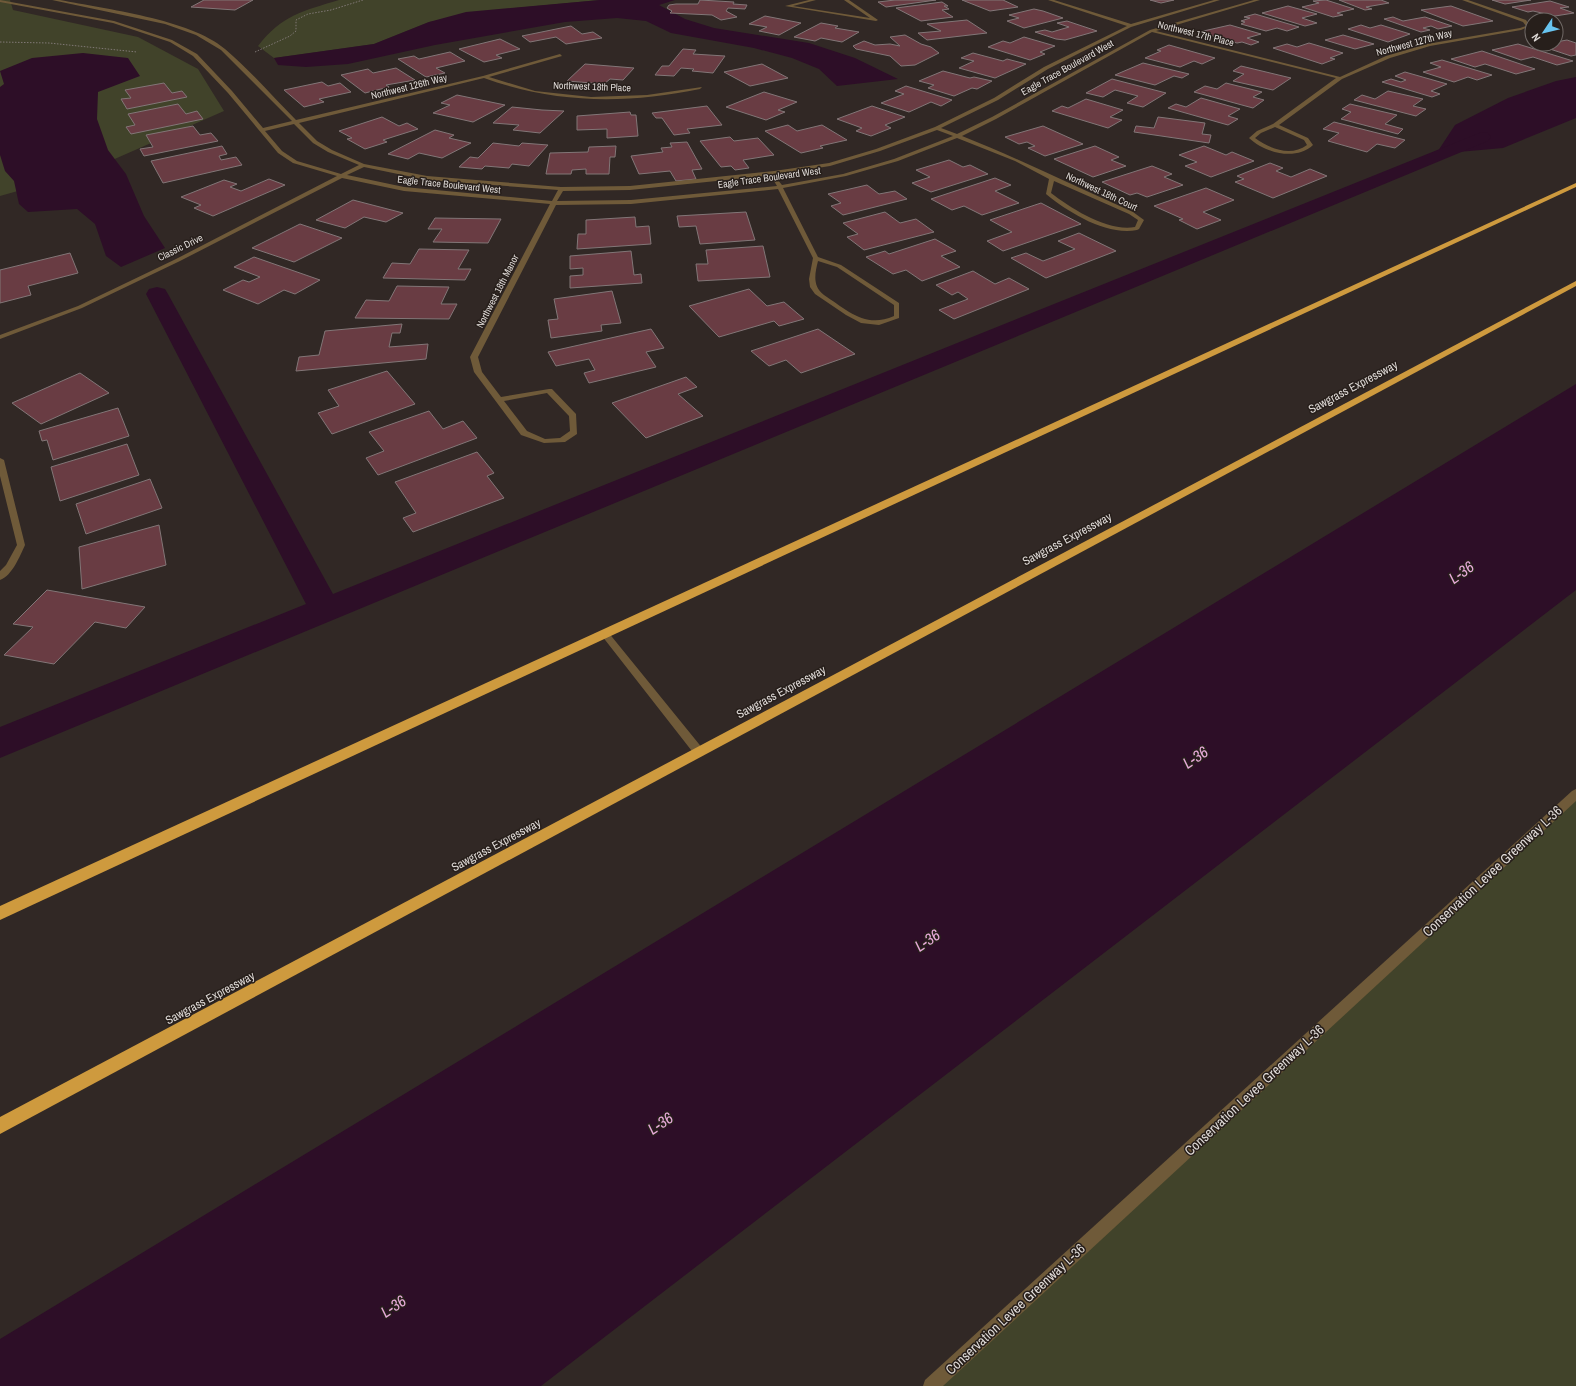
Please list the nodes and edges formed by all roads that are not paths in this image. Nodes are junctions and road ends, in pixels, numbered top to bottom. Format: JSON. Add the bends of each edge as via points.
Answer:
{"nodes":[{"id":1,"x":30,"y":0,"type":"edge"},
{"id":2,"x":54,"y":0,"type":"edge"},
{"id":3,"x":814,"y":0,"type":"edge"},
{"id":4,"x":846,"y":0,"type":"edge"},
{"id":5,"x":1050,"y":0,"type":"edge"},
{"id":6,"x":1218,"y":0,"type":"edge"},
{"id":7,"x":1258,"y":0,"type":"edge"},
{"id":8,"x":1464,"y":0,"type":"edge"},
{"id":9,"x":0,"y":1,"type":"edge"},
{"id":10,"x":17,"y":4,"type":"junction"},
{"id":11,"x":1130,"y":26,"type":"junction"},
{"id":12,"x":1151,"y":31,"type":"junction"},
{"id":13,"x":560,"y":55,"type":"dead end"},
{"id":14,"x":484,"y":77,"type":"junction"},
{"id":15,"x":1340,"y":78,"type":"junction"},
{"id":16,"x":700,"y":88,"type":"dead end"},
{"id":17,"x":294,"y":123,"type":"junction"},
{"id":18,"x":1275,"y":125,"type":"junction"},
{"id":19,"x":938,"y":128,"type":"junction"},
{"id":20,"x":262,"y":130,"type":"junction"},
{"id":21,"x":958,"y":136,"type":"junction"},
{"id":22,"x":363,"y":164,"type":"junction"},
{"id":23,"x":774,"y":173,"type":"junction"},
{"id":24,"x":342,"y":176,"type":"junction"},
{"id":25,"x":1052,"y":178,"type":"junction"},
{"id":26,"x":1576,"y":185,"type":"edge"},
{"id":27,"x":780,"y":187,"type":"junction"},
{"id":28,"x":561,"y":189,"type":"junction"},
{"id":29,"x":553,"y":203,"type":"junction"},
{"id":30,"x":816,"y":258,"type":"junction"},
{"id":31,"x":1576,"y":283,"type":"edge"},
{"id":32,"x":0,"y":337,"type":"edge"},
{"id":33,"x":498,"y":400,"type":"junction"},
{"id":34,"x":0,"y":460,"type":"edge"},
{"id":35,"x":0,"y":577,"type":"edge"},
{"id":36,"x":605,"y":634,"type":"junction"},
{"id":37,"x":699,"y":752,"type":"junction"},
{"id":38,"x":1576,"y":794,"type":"edge"},
{"id":39,"x":0,"y":914,"type":"edge"},
{"id":40,"x":0,"y":1126,"type":"edge"},
{"id":41,"x":931,"y":1386,"type":"edge"}],
"edges":[{"from":1,"to":10,"type":"street"},
{"from":2,"to":17,"type":"street","name":"Eagle Trace Boulevard West","via":[[166,23],[197,34],[223,49]]},
{"from":3,"to":4,"type":"street","via":[[787,6],[876,20]]},
{"from":5,"to":11,"type":"street","name":"Northwest 17th Place"},
{"from":6,"to":11,"type":"street","name":"Eagle Trace Boulevard West"},
{"from":7,"to":12,"type":"street","name":"Eagle Trace Boulevard West"},
{"from":8,"to":15,"type":"street","name":"Northwest 127th Way","via":[[1525,21],[1528,26],[1429,45],[1388,57]]},
{"from":9,"to":10,"type":"street","name":"Eagle Trace Boulevard West"},
{"from":10,"to":20,"type":"street","name":"Eagle Trace Boulevard West","via":[[114,22],[171,41],[195,55]]},
{"from":11,"to":12,"type":"street","name":"Northwest 17th Place"},
{"from":11,"to":19,"type":"street","name":"Eagle Trace Boulevard West","via":[[1046,68],[996,99]]},
{"from":12,"to":15,"type":"street","name":"Northwest 17th Place"},
{"from":12,"to":21,"type":"street","name":"Eagle Trace Boulevard West"},
{"from":13,"to":14,"type":"street","name":"Northwest 126th Way"},
{"from":14,"to":16,"type":"street","name":"Northwest 18th Place","via":[[527,91],[589,97],[657,96]]},
{"from":14,"to":17,"type":"street","name":"Northwest 126th Way"},
{"from":15,"to":18,"type":"street","name":"Northwest 127th Way"},
{"from":17,"to":20,"type":"street","name":"Northwest 126th Way"},
{"from":17,"to":22,"type":"street","name":"Eagle Trace Boulevard West","via":[[315,142],[330,151]]},
{"from":18,"to":18,"type":"street","name":"Northwest 127th Way","via":[[1252,138],[1274,150],[1304,151],[1310,145],[1306,139]]},
{"from":19,"to":21,"type":"street","name":"Northwest 18th Court"},
{"from":19,"to":23,"type":"street","name":"Eagle Trace Boulevard West","via":[[830,164]]},
{"from":20,"to":24,"type":"street","name":"Eagle Trace Boulevard West","via":[[280,152],[295,162]]},
{"from":21,"to":25,"type":"street","name":"Northwest 18th Court","via":[[1017,160]]},
{"from":21,"to":27,"type":"street","name":"Eagle Trace Boulevard West","via":[[896,160],[844,175]]},
{"from":22,"to":24,"type":"street","name":"Classic Drive"},
{"from":22,"to":28,"type":"street","name":"Eagle Trace Boulevard West","via":[[427,178]]},
{"from":23,"to":27,"type":"street"},
{"from":23,"to":28,"type":"street","name":"Eagle Trace Boulevard West","via":[[630,188]]},
{"from":24,"to":29,"type":"street","name":"Eagle Trace Boulevard West","via":[[404,189]]},
{"from":24,"to":32,"type":"street","name":"Classic Drive","via":[[80,307]]},
{"from":25,"to":25,"type":"street","name":"Northwest 18th Court","via":[[1048,193],[1056,200],[1112,228],[1136,228],[1141,220],[1131,213]]},
{"from":26,"to":36,"type":"highway"},
{"from":27,"to":29,"type":"street","name":"Eagle Trace Boulevard West","via":[[631,202]]},
{"from":27,"to":30,"type":"street"},
{"from":28,"to":29,"type":"street","name":"Northwest 18th Manor"},
{"from":29,"to":33,"type":"street","name":"Northwest 18th Manor","via":[[474,357],[478,372]]},
{"from":30,"to":30,"type":"street","via":[[811,273],[815,290],[854,319],[874,324],[887,323],[897,317],[897,304],[839,266]]},
{"from":31,"to":37,"type":"highway","name":"Sawgrass Expressway"},
{"from":33,"to":33,"type":"street","name":"Northwest 18th Manor","via":[[524,433],[544,441],[562,440],[574,432],[574,416],[549,391]]},
{"from":34,"to":35,"type":"street","via":[[21,546]]},
{"from":36,"to":37,"type":"street"},
{"from":36,"to":39,"type":"highway"},
{"from":37,"to":40,"type":"highway","name":"Sawgrass Expressway"},
{"from":38,"to":41,"type":"street","name":"Conservation Levee Greenway L-36"}]}
